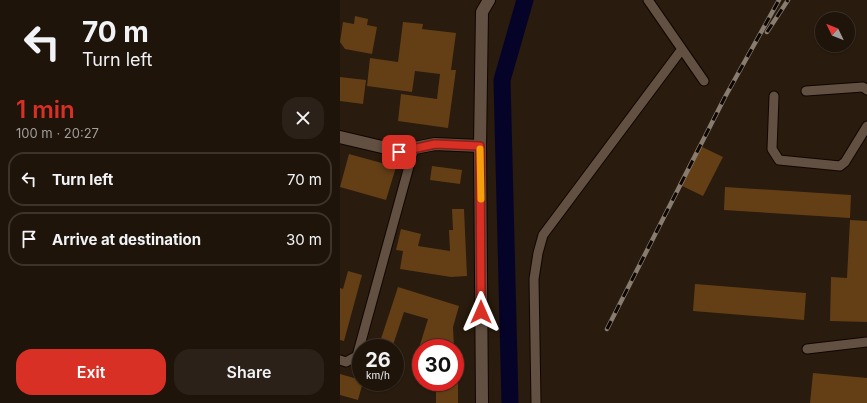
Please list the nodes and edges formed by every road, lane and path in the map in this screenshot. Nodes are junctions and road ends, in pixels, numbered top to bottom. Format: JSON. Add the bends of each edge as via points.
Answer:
{"nodes":[{"id":1,"x":489,"y":0,"type":"edge"},
{"id":2,"x":648,"y":0,"type":"edge"},
{"id":3,"x":682,"y":49,"type":"junction"},
{"id":4,"x":704,"y":80,"type":"dead end"},
{"id":5,"x":867,"y":90,"type":"edge"},
{"id":6,"x":806,"y":91,"type":"dead end"},
{"id":7,"x":774,"y":96,"type":"dead end"},
{"id":8,"x":867,"y":126,"type":"edge"},
{"id":9,"x":340,"y":137,"type":"edge"},
{"id":10,"x":480,"y":146,"type":"junction"},
{"id":11,"x":414,"y":148,"type":"junction"},
{"id":12,"x":867,"y":342,"type":"edge"},
{"id":13,"x":807,"y":349,"type":"dead end"},
{"id":14,"x":340,"y":360,"type":"edge"},
{"id":15,"x":482,"y":403,"type":"edge"},
{"id":16,"x":536,"y":403,"type":"edge"}],
"edges":[{"from":1,"to":10,"type":"street","via":[[482,12]]},
{"from":2,"to":3,"type":"lane"},
{"from":3,"to":4,"type":"lane"},
{"from":3,"to":16,"type":"lane","via":[[543,235],[534,279]]},
{"from":5,"to":6,"type":"lane","via":[[863,87]]},
{"from":7,"to":8,"type":"lane","via":[[772,149],[779,160],[840,166]]},
{"from":9,"to":11,"type":"street","via":[[399,152]]},
{"from":10,"to":11,"type":"street","via":[[435,144]]},
{"from":10,"to":15,"type":"street"},
{"from":11,"to":14,"type":"lane","via":[[357,356],[346,362]]},
{"from":12,"to":13,"type":"lane"}]}
